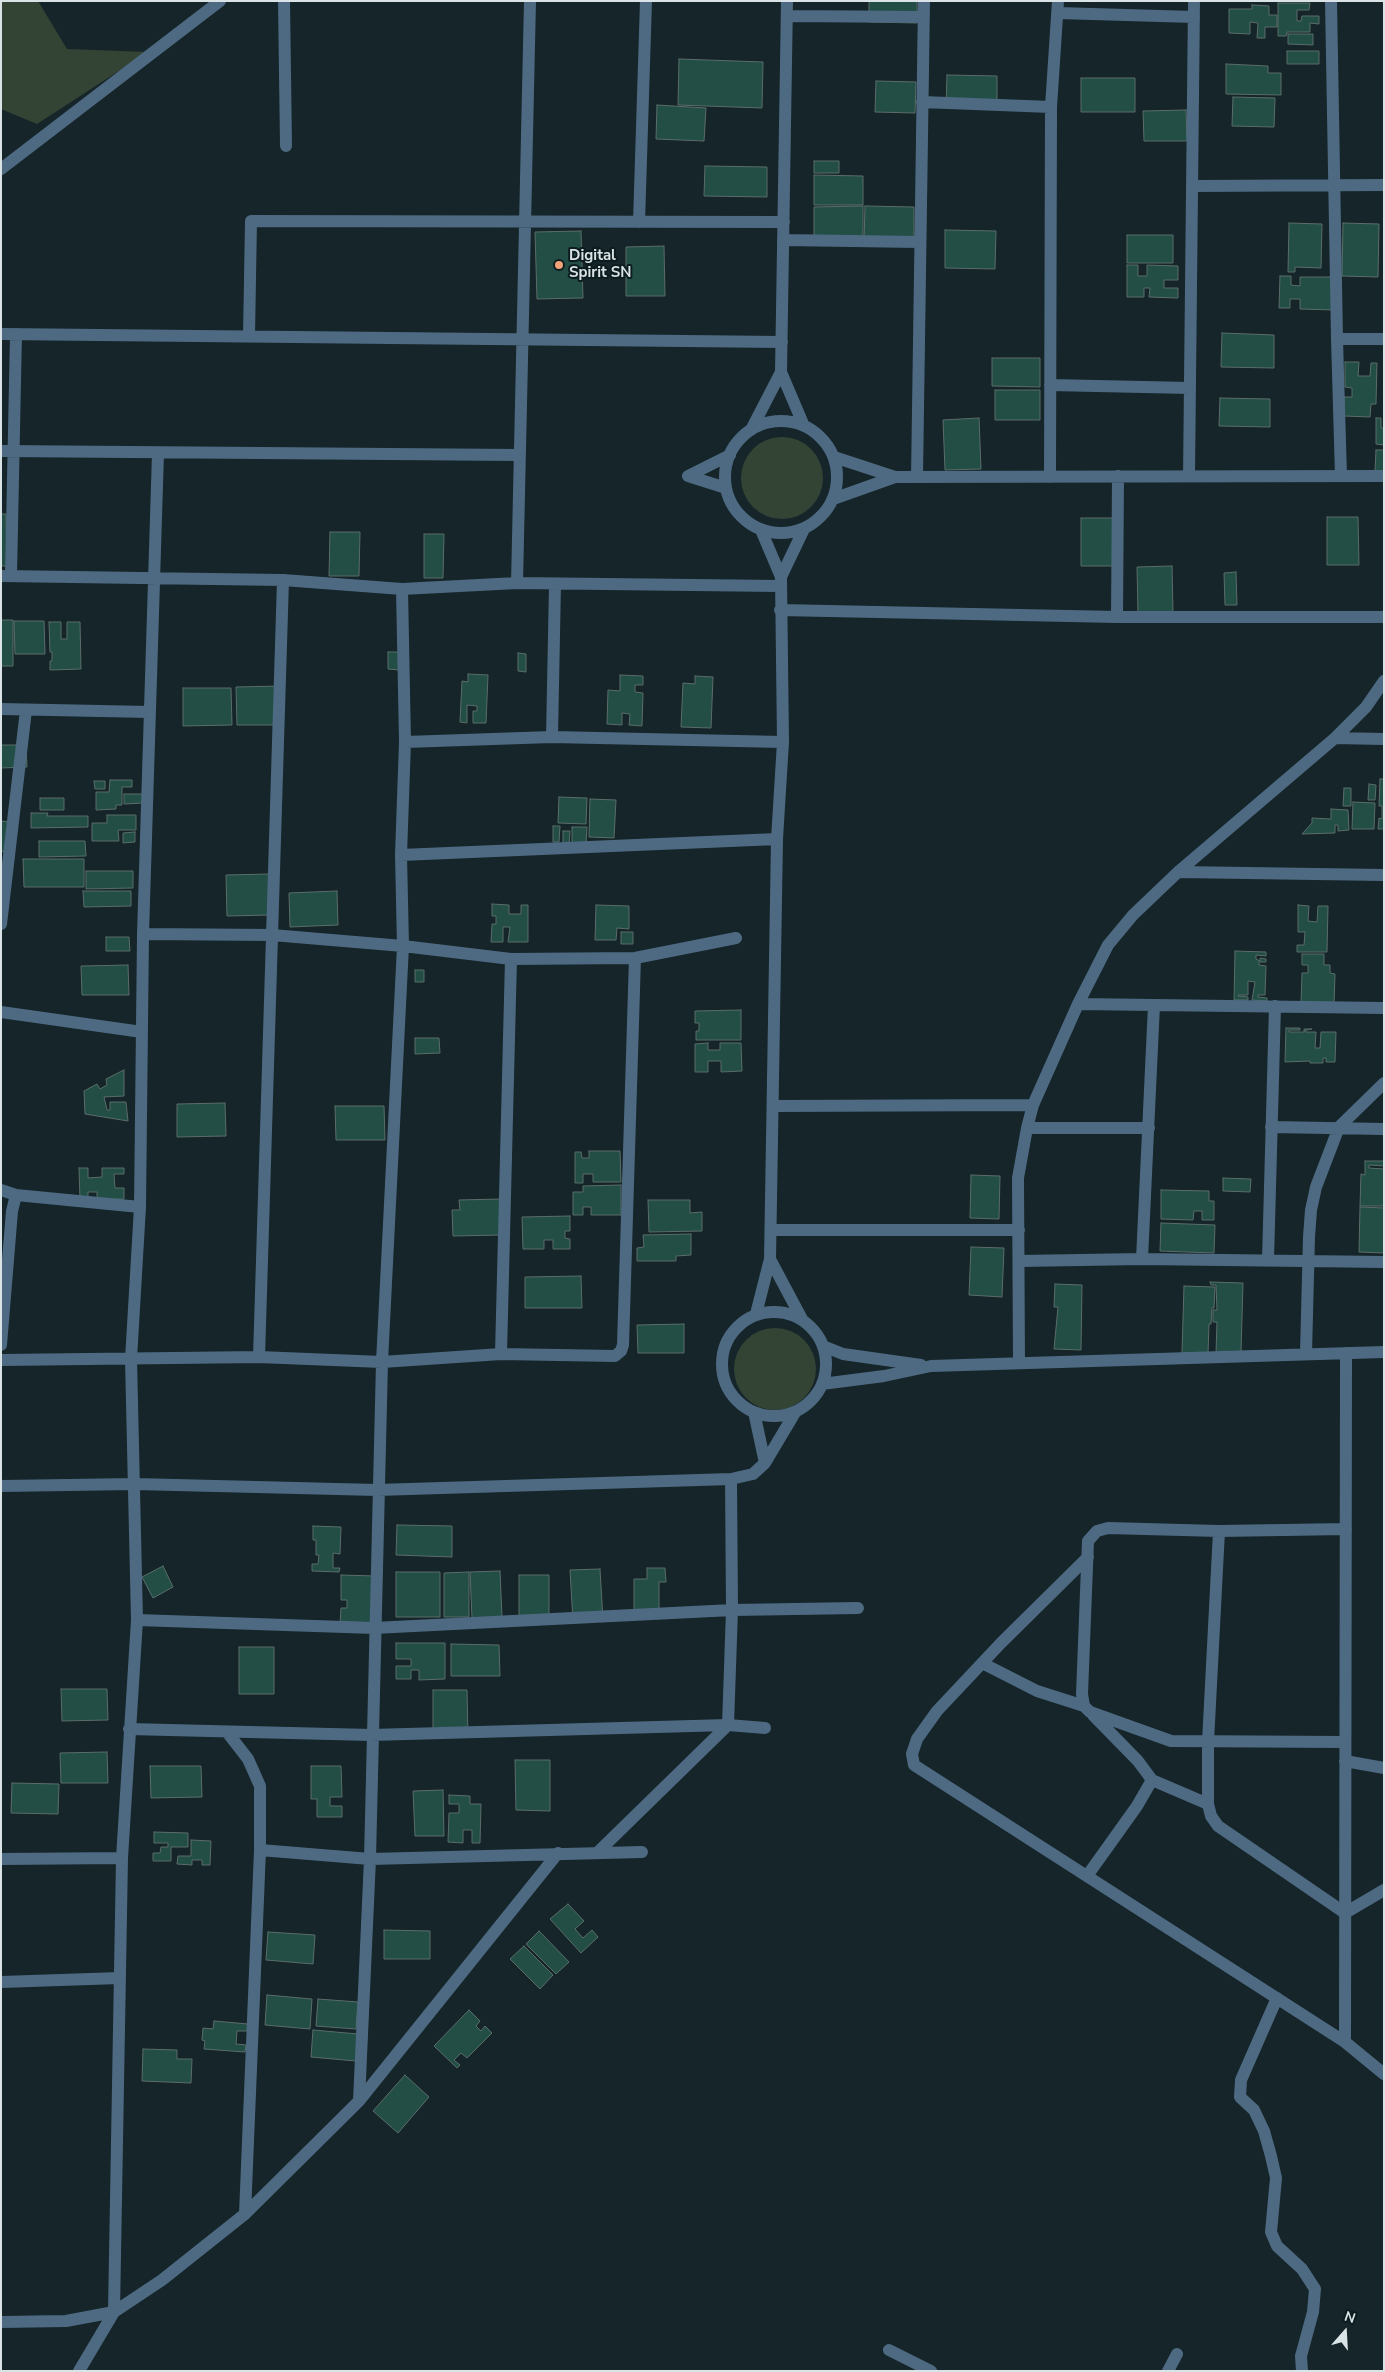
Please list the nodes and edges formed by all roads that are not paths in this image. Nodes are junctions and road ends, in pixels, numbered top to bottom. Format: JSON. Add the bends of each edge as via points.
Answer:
{"nodes":[{"id":1,"x":220,"y":1,"type":"edge"},
{"id":2,"x":284,"y":1,"type":"edge"},
{"id":3,"x":530,"y":1,"type":"edge"},
{"id":4,"x":646,"y":1,"type":"edge"},
{"id":5,"x":787,"y":1,"type":"edge"},
{"id":6,"x":924,"y":1,"type":"edge"},
{"id":7,"x":1194,"y":1,"type":"edge"},
{"id":8,"x":1331,"y":1,"type":"edge"},
{"id":9,"x":1058,"y":7,"type":"edge"},
{"id":10,"x":787,"y":16,"type":"junction"},
{"id":11,"x":923,"y":17,"type":"junction"},
{"id":12,"x":1194,"y":17,"type":"junction"},
{"id":13,"x":922,"y":102,"type":"junction"},
{"id":14,"x":1051,"y":107,"type":"junction"},
{"id":15,"x":286,"y":146,"type":"dead end"},
{"id":16,"x":1,"y":169,"type":"edge"},
{"id":17,"x":1335,"y":185,"type":"junction"},
{"id":18,"x":1384,"y":185,"type":"edge"},
{"id":19,"x":1192,"y":186,"type":"junction"},
{"id":20,"x":524,"y":222,"type":"junction"},
{"id":21,"x":639,"y":222,"type":"junction"},
{"id":22,"x":784,"y":222,"type":"junction"},
{"id":23,"x":783,"y":240,"type":"junction"},
{"id":24,"x":920,"y":242,"type":"junction"},
{"id":25,"x":1,"y":334,"type":"edge"},
{"id":26,"x":16,"y":334,"type":"junction"},
{"id":27,"x":249,"y":336,"type":"junction"},
{"id":28,"x":522,"y":339,"type":"junction"},
{"id":29,"x":1336,"y":339,"type":"junction"},
{"id":30,"x":1384,"y":339,"type":"edge"},
{"id":31,"x":782,"y":342,"type":"junction"},
{"id":32,"x":781,"y":372,"type":"junction"},
{"id":33,"x":1050,"y":385,"type":"junction"},
{"id":34,"x":1190,"y":388,"type":"junction"},
{"id":35,"x":804,"y":426,"type":"junction"},
{"id":36,"x":751,"y":430,"type":"junction"},
{"id":37,"x":8,"y":451,"type":"edge"},
{"id":38,"x":158,"y":453,"type":"junction"},
{"id":39,"x":519,"y":455,"type":"junction"},
{"id":40,"x":730,"y":455,"type":"junction"},
{"id":41,"x":834,"y":457,"type":"junction"},
{"id":42,"x":1050,"y":476,"type":"junction"},
{"id":43,"x":1118,"y":476,"type":"junction"},
{"id":44,"x":1189,"y":476,"type":"junction"},
{"id":45,"x":1341,"y":476,"type":"junction"},
{"id":46,"x":1384,"y":476,"type":"edge"},
{"id":47,"x":896,"y":477,"type":"junction"},
{"id":48,"x":917,"y":477,"type":"junction"},
{"id":49,"x":726,"y":488,"type":"junction"},
{"id":50,"x":833,"y":499,"type":"junction"},
{"id":51,"x":804,"y":529,"type":"junction"},
{"id":52,"x":761,"y":530,"type":"junction"},
{"id":53,"x":6,"y":576,"type":"edge"},
{"id":54,"x":154,"y":578,"type":"junction"},
{"id":55,"x":283,"y":580,"type":"junction"},
{"id":56,"x":780,"y":582,"type":"junction"},
{"id":57,"x":516,"y":583,"type":"junction"},
{"id":58,"x":555,"y":584,"type":"junction"},
{"id":59,"x":402,"y":589,"type":"junction"},
{"id":60,"x":780,"y":610,"type":"junction"},
{"id":61,"x":1117,"y":617,"type":"junction"},
{"id":62,"x":1384,"y":617,"type":"edge"},
{"id":63,"x":1384,"y":681,"type":"edge"},
{"id":64,"x":1,"y":709,"type":"edge"},
{"id":65,"x":26,"y":710,"type":"junction"},
{"id":66,"x":150,"y":712,"type":"junction"},
{"id":67,"x":552,"y":737,"type":"junction"},
{"id":68,"x":1335,"y":738,"type":"junction"},
{"id":69,"x":1384,"y":739,"type":"edge"},
{"id":70,"x":404,"y":742,"type":"junction"},
{"id":71,"x":783,"y":742,"type":"junction"},
{"id":72,"x":777,"y":839,"type":"junction"},
{"id":73,"x":400,"y":855,"type":"junction"},
{"id":74,"x":1178,"y":872,"type":"junction"},
{"id":75,"x":1384,"y":875,"type":"edge"},
{"id":76,"x":1,"y":924,"type":"edge"},
{"id":77,"x":143,"y":934,"type":"junction"},
{"id":78,"x":272,"y":935,"type":"junction"},
{"id":79,"x":736,"y":938,"type":"dead end"},
{"id":80,"x":403,"y":946,"type":"junction"},
{"id":81,"x":635,"y":958,"type":"junction"},
{"id":82,"x":511,"y":959,"type":"junction"},
{"id":83,"x":1078,"y":1004,"type":"junction"},
{"id":84,"x":1154,"y":1005,"type":"junction"},
{"id":85,"x":1276,"y":1006,"type":"junction"},
{"id":86,"x":1384,"y":1008,"type":"edge"},
{"id":87,"x":1,"y":1012,"type":"edge"},
{"id":88,"x":142,"y":1032,"type":"junction"},
{"id":89,"x":1384,"y":1083,"type":"edge"},
{"id":90,"x":1033,"y":1105,"type":"junction"},
{"id":91,"x":773,"y":1106,"type":"junction"},
{"id":92,"x":1271,"y":1127,"type":"junction"},
{"id":93,"x":1339,"y":1127,"type":"junction"},
{"id":94,"x":1027,"y":1128,"type":"junction"},
{"id":95,"x":1149,"y":1128,"type":"junction"},
{"id":96,"x":1384,"y":1129,"type":"edge"},
{"id":97,"x":1,"y":1190,"type":"edge"},
{"id":98,"x":16,"y":1195,"type":"junction"},
{"id":99,"x":140,"y":1207,"type":"junction"},
{"id":100,"x":771,"y":1230,"type":"junction"},
{"id":101,"x":1018,"y":1230,"type":"junction"},
{"id":102,"x":770,"y":1259,"type":"junction"},
{"id":103,"x":1142,"y":1259,"type":"junction"},
{"id":104,"x":1268,"y":1260,"type":"junction"},
{"id":105,"x":1018,"y":1261,"type":"junction"},
{"id":106,"x":1308,"y":1262,"type":"junction"},
{"id":107,"x":1384,"y":1262,"type":"edge"},
{"id":108,"x":756,"y":1314,"type":"junction"},
{"id":109,"x":804,"y":1321,"type":"junction"},
{"id":110,"x":1,"y":1345,"type":"edge"},
{"id":111,"x":823,"y":1346,"type":"junction"},
{"id":112,"x":1346,"y":1352,"type":"junction"},
{"id":113,"x":1384,"y":1352,"type":"edge"},
{"id":114,"x":1306,"y":1353,"type":"junction"},
{"id":115,"x":501,"y":1354,"type":"junction"},
{"id":116,"x":259,"y":1357,"type":"junction"},
{"id":117,"x":131,"y":1358,"type":"junction"},
{"id":118,"x":1,"y":1360,"type":"edge"},
{"id":119,"x":382,"y":1362,"type":"junction"},
{"id":120,"x":1019,"y":1363,"type":"junction"},
{"id":121,"x":931,"y":1366,"type":"junction"},
{"id":122,"x":822,"y":1384,"type":"junction"},
{"id":123,"x":796,"y":1411,"type":"junction"},
{"id":124,"x":754,"y":1412,"type":"junction"},
{"id":125,"x":765,"y":1463,"type":"junction"},
{"id":126,"x":731,"y":1480,"type":"junction"},
{"id":127,"x":134,"y":1484,"type":"junction"},
{"id":128,"x":1,"y":1486,"type":"edge"},
{"id":129,"x":377,"y":1490,"type":"junction"},
{"id":130,"x":1346,"y":1529,"type":"junction"},
{"id":131,"x":1219,"y":1531,"type":"junction"},
{"id":132,"x":1088,"y":1557,"type":"junction"},
{"id":133,"x":858,"y":1608,"type":"dead end"},
{"id":134,"x":732,"y":1610,"type":"junction"},
{"id":135,"x":137,"y":1620,"type":"junction"},
{"id":136,"x":374,"y":1628,"type":"junction"},
{"id":137,"x":982,"y":1663,"type":"junction"},
{"id":138,"x":1086,"y":1709,"type":"junction"},
{"id":139,"x":728,"y":1725,"type":"junction"},
{"id":140,"x":765,"y":1728,"type":"dead end"},
{"id":141,"x":129,"y":1729,"type":"junction"},
{"id":142,"x":227,"y":1732,"type":"junction"},
{"id":143,"x":371,"y":1734,"type":"junction"},
{"id":144,"x":1208,"y":1742,"type":"junction"},
{"id":145,"x":1345,"y":1742,"type":"junction"},
{"id":146,"x":1346,"y":1761,"type":"junction"},
{"id":147,"x":1384,"y":1768,"type":"edge"},
{"id":148,"x":1152,"y":1780,"type":"junction"},
{"id":149,"x":1208,"y":1804,"type":"junction"},
{"id":150,"x":260,"y":1850,"type":"junction"},
{"id":151,"x":598,"y":1852,"type":"junction"},
{"id":152,"x":642,"y":1852,"type":"dead end"},
{"id":153,"x":558,"y":1853,"type":"junction"},
{"id":154,"x":122,"y":1858,"type":"junction"},
{"id":155,"x":1,"y":1859,"type":"edge"},
{"id":156,"x":370,"y":1859,"type":"junction"},
{"id":157,"x":1087,"y":1876,"type":"junction"},
{"id":158,"x":1384,"y":1890,"type":"edge"},
{"id":159,"x":1345,"y":1913,"type":"junction"},
{"id":160,"x":120,"y":1978,"type":"junction"},
{"id":161,"x":1,"y":1982,"type":"edge"},
{"id":162,"x":1277,"y":1998,"type":"junction"},
{"id":163,"x":1345,"y":2042,"type":"junction"},
{"id":164,"x":1382,"y":2070,"type":"edge"},
{"id":165,"x":359,"y":2101,"type":"junction"},
{"id":166,"x":245,"y":2214,"type":"junction"},
{"id":167,"x":114,"y":2312,"type":"junction"},
{"id":168,"x":1,"y":2322,"type":"edge"},
{"id":169,"x":889,"y":2350,"type":"dead end"},
{"id":170,"x":1177,"y":2354,"type":"dead end"},
{"id":171,"x":79,"y":2371,"type":"edge"},
{"id":172,"x":931,"y":2371,"type":"edge"},
{"id":173,"x":1168,"y":2371,"type":"edge"},
{"id":174,"x":1302,"y":2371,"type":"edge"}],
"edges":[{"from":1,"to":16,"type":"street"},
{"from":2,"to":15,"type":"street"},
{"from":3,"to":20,"type":"street"},
{"from":4,"to":21,"type":"street"},
{"from":5,"to":10,"type":"street"},
{"from":6,"to":11,"type":"street"},
{"from":7,"to":12,"type":"street"},
{"from":8,"to":17,"type":"street"},
{"from":9,"to":12,"type":"street"},
{"from":9,"to":14,"type":"street"},
{"from":10,"to":11,"type":"street"},
{"from":10,"to":22,"type":"street"},
{"from":11,"to":13,"type":"street"},
{"from":12,"to":19,"type":"street"},
{"from":13,"to":14,"type":"street"},
{"from":13,"to":24,"type":"street"},
{"from":14,"to":33,"type":"street"},
{"from":17,"to":18,"type":"street"},
{"from":17,"to":19,"type":"street"},
{"from":17,"to":29,"type":"street"},
{"from":19,"to":34,"type":"street"},
{"from":20,"to":21,"type":"street"},
{"from":20,"to":27,"type":"street","via":[[251,221]]},
{"from":20,"to":28,"type":"street"},
{"from":21,"to":22,"type":"street"},
{"from":22,"to":23,"type":"street"},
{"from":23,"to":24,"type":"street"},
{"from":23,"to":31,"type":"street"},
{"from":24,"to":48,"type":"street"},
{"from":25,"to":26,"type":"street"},
{"from":26,"to":27,"type":"street"},
{"from":26,"to":37,"type":"street"},
{"from":27,"to":28,"type":"street"},
{"from":28,"to":31,"type":"street"},
{"from":28,"to":39,"type":"street"},
{"from":29,"to":30,"type":"street"},
{"from":29,"to":45,"type":"street"},
{"from":31,"to":32,"type":"street"},
{"from":32,"to":35,"type":"street"},
{"from":32,"to":36,"type":"street"},
{"from":33,"to":34,"type":"street"},
{"from":33,"to":42,"type":"street"},
{"from":34,"to":44,"type":"street"},
{"from":35,"to":36,"type":"street","via":[[768,423]]},
{"from":35,"to":41,"type":"street","via":[[822,439]]},
{"from":36,"to":40,"type":"street"},
{"from":37,"to":38,"type":"street"},
{"from":37,"to":53,"type":"street"},
{"from":38,"to":39,"type":"street"},
{"from":38,"to":54,"type":"street"},
{"from":39,"to":57,"type":"street"},
{"from":40,"to":49,"type":"street"},
{"from":40,"to":49,"type":"street","via":[[688,476]]},
{"from":41,"to":47,"type":"street"},
{"from":41,"to":50,"type":"street","via":[[838,478]]},
{"from":42,"to":43,"type":"street"},
{"from":42,"to":48,"type":"street"},
{"from":43,"to":44,"type":"street"},
{"from":43,"to":61,"type":"street"},
{"from":44,"to":45,"type":"street"},
{"from":45,"to":46,"type":"street"},
{"from":47,"to":48,"type":"street"},
{"from":47,"to":50,"type":"street"},
{"from":49,"to":52,"type":"street","via":[[733,506],[745,520]]},
{"from":50,"to":51,"type":"street","via":[[821,517]]},
{"from":51,"to":52,"type":"street","via":[[782,534]]},
{"from":51,"to":56,"type":"street"},
{"from":52,"to":56,"type":"street"},
{"from":53,"to":54,"type":"street"},
{"from":54,"to":55,"type":"street"},
{"from":54,"to":66,"type":"street"},
{"from":55,"to":59,"type":"street"},
{"from":55,"to":78,"type":"street"},
{"from":56,"to":58,"type":"street"},
{"from":56,"to":60,"type":"street"},
{"from":57,"to":58,"type":"street"},
{"from":57,"to":59,"type":"street"},
{"from":58,"to":67,"type":"street"},
{"from":59,"to":70,"type":"street"},
{"from":60,"to":61,"type":"street"},
{"from":60,"to":71,"type":"street"},
{"from":61,"to":62,"type":"street"},
{"from":63,"to":68,"type":"street","via":[[1366,707]]},
{"from":64,"to":65,"type":"street"},
{"from":65,"to":66,"type":"street"},
{"from":65,"to":76,"type":"street"},
{"from":66,"to":77,"type":"street"},
{"from":67,"to":70,"type":"street"},
{"from":67,"to":71,"type":"street"},
{"from":68,"to":69,"type":"street"},
{"from":68,"to":74,"type":"street"},
{"from":70,"to":73,"type":"street"},
{"from":71,"to":72,"type":"street"},
{"from":72,"to":73,"type":"street"},
{"from":72,"to":91,"type":"street"},
{"from":73,"to":80,"type":"street"},
{"from":74,"to":75,"type":"street"},
{"from":74,"to":83,"type":"street","via":[[1133,915],[1108,945]]},
{"from":77,"to":78,"type":"street"},
{"from":77,"to":88,"type":"street"},
{"from":78,"to":80,"type":"street"},
{"from":78,"to":116,"type":"street"},
{"from":79,"to":81,"type":"street"},
{"from":80,"to":82,"type":"street"},
{"from":80,"to":119,"type":"street"},
{"from":81,"to":82,"type":"street"},
{"from":81,"to":115,"type":"street","via":[[624,1344],[615,1356]]},
{"from":82,"to":115,"type":"street"},
{"from":83,"to":84,"type":"street"},
{"from":83,"to":90,"type":"street"},
{"from":84,"to":85,"type":"street"},
{"from":84,"to":95,"type":"street"},
{"from":85,"to":86,"type":"street"},
{"from":85,"to":92,"type":"street"},
{"from":87,"to":88,"type":"street"},
{"from":88,"to":99,"type":"street"},
{"from":89,"to":93,"type":"street"},
{"from":90,"to":91,"type":"street"},
{"from":90,"to":94,"type":"street"},
{"from":91,"to":100,"type":"street"},
{"from":92,"to":93,"type":"street"},
{"from":92,"to":104,"type":"street"},
{"from":93,"to":96,"type":"street"},
{"from":93,"to":106,"type":"street","via":[[1316,1186]]},
{"from":94,"to":95,"type":"street"},
{"from":94,"to":101,"type":"street","via":[[1018,1178]]},
{"from":95,"to":103,"type":"street"},
{"from":97,"to":98,"type":"street"},
{"from":98,"to":99,"type":"street"},
{"from":98,"to":110,"type":"street"},
{"from":99,"to":117,"type":"street"},
{"from":100,"to":101,"type":"street"},
{"from":100,"to":102,"type":"street"},
{"from":101,"to":105,"type":"street"},
{"from":102,"to":108,"type":"street"},
{"from":102,"to":109,"type":"street"},
{"from":103,"to":104,"type":"street"},
{"from":103,"to":105,"type":"street"},
{"from":104,"to":106,"type":"street"},
{"from":105,"to":120,"type":"street"},
{"from":106,"to":107,"type":"street"},
{"from":106,"to":114,"type":"street"},
{"from":108,"to":109,"type":"street","via":[[789,1314]]},
{"from":108,"to":124,"type":"street","via":[[734,1330],[726,1342],[721,1364],[731,1394]]},
{"from":109,"to":111,"type":"street"},
{"from":111,"to":121,"type":"street","via":[[843,1354]]},
{"from":111,"to":122,"type":"street","via":[[826,1365]]},
{"from":112,"to":113,"type":"street"},
{"from":112,"to":114,"type":"street"},
{"from":112,"to":130,"type":"street"},
{"from":114,"to":120,"type":"street"},
{"from":115,"to":119,"type":"street"},
{"from":116,"to":117,"type":"street"},
{"from":116,"to":119,"type":"street"},
{"from":117,"to":118,"type":"street"},
{"from":117,"to":127,"type":"street"},
{"from":119,"to":129,"type":"street"},
{"from":120,"to":121,"type":"street"},
{"from":121,"to":122,"type":"street"},
{"from":122,"to":123,"type":"street","via":[[812,1400]]},
{"from":123,"to":124,"type":"street","via":[[775,1415]]},
{"from":123,"to":125,"type":"street"},
{"from":124,"to":125,"type":"street"},
{"from":125,"to":126,"type":"street","via":[[753,1474]]},
{"from":126,"to":129,"type":"street"},
{"from":126,"to":134,"type":"street"},
{"from":127,"to":128,"type":"street"},
{"from":127,"to":129,"type":"street"},
{"from":127,"to":135,"type":"street"},
{"from":129,"to":136,"type":"street"},
{"from":130,"to":131,"type":"street"},
{"from":130,"to":145,"type":"street"},
{"from":131,"to":132,"type":"street","via":[[1108,1528],[1097,1531],[1088,1540]]},
{"from":131,"to":144,"type":"street"},
{"from":132,"to":137,"type":"street"},
{"from":132,"to":138,"type":"street","via":[[1082,1694]]},
{"from":133,"to":134,"type":"street"},
{"from":134,"to":136,"type":"street"},
{"from":134,"to":139,"type":"street"},
{"from":135,"to":136,"type":"street"},
{"from":135,"to":141,"type":"street"},
{"from":136,"to":143,"type":"street"},
{"from":137,"to":138,"type":"street","via":[[1037,1691]]},
{"from":137,"to":157,"type":"street","via":[[937,1711],[917,1739],[912,1754],[914,1765]]},
{"from":138,"to":144,"type":"street","via":[[1171,1741]]},
{"from":138,"to":148,"type":"street","via":[[1138,1761]]},
{"from":139,"to":140,"type":"street"},
{"from":139,"to":143,"type":"street"},
{"from":139,"to":151,"type":"street"},
{"from":141,"to":142,"type":"street"},
{"from":141,"to":154,"type":"street"},
{"from":142,"to":143,"type":"street"},
{"from":142,"to":150,"type":"street","via":[[248,1759],[260,1786]]},
{"from":143,"to":156,"type":"street"},
{"from":144,"to":145,"type":"street"},
{"from":144,"to":149,"type":"street"},
{"from":145,"to":146,"type":"street"},
{"from":146,"to":147,"type":"street"},
{"from":146,"to":159,"type":"street"},
{"from":148,"to":149,"type":"street"},
{"from":148,"to":157,"type":"street"},
{"from":149,"to":159,"type":"street","via":[[1218,1826]]},
{"from":150,"to":156,"type":"street"},
{"from":150,"to":166,"type":"street"},
{"from":151,"to":152,"type":"street"},
{"from":151,"to":153,"type":"street"},
{"from":153,"to":156,"type":"street"},
{"from":153,"to":165,"type":"street"},
{"from":154,"to":155,"type":"street"},
{"from":154,"to":160,"type":"street"},
{"from":156,"to":165,"type":"street"},
{"from":157,"to":162,"type":"street"},
{"from":158,"to":159,"type":"street"},
{"from":159,"to":163,"type":"street"},
{"from":160,"to":161,"type":"street"},
{"from":160,"to":167,"type":"street"},
{"from":162,"to":163,"type":"street"},
{"from":162,"to":174,"type":"street","via":[[1241,2080],[1240,2097],[1254,2110],[1271,2156],[1276,2178],[1271,2232],[1277,2246],[1302,2269],[1315,2289],[1313,2312],[1301,2356]]},
{"from":163,"to":164,"type":"street"},
{"from":165,"to":166,"type":"street"},
{"from":166,"to":167,"type":"street","via":[[162,2280]]},
{"from":167,"to":168,"type":"street","via":[[66,2320]]},
{"from":167,"to":171,"type":"street"},
{"from":169,"to":172,"type":"street"},
{"from":170,"to":173,"type":"street"}]}
